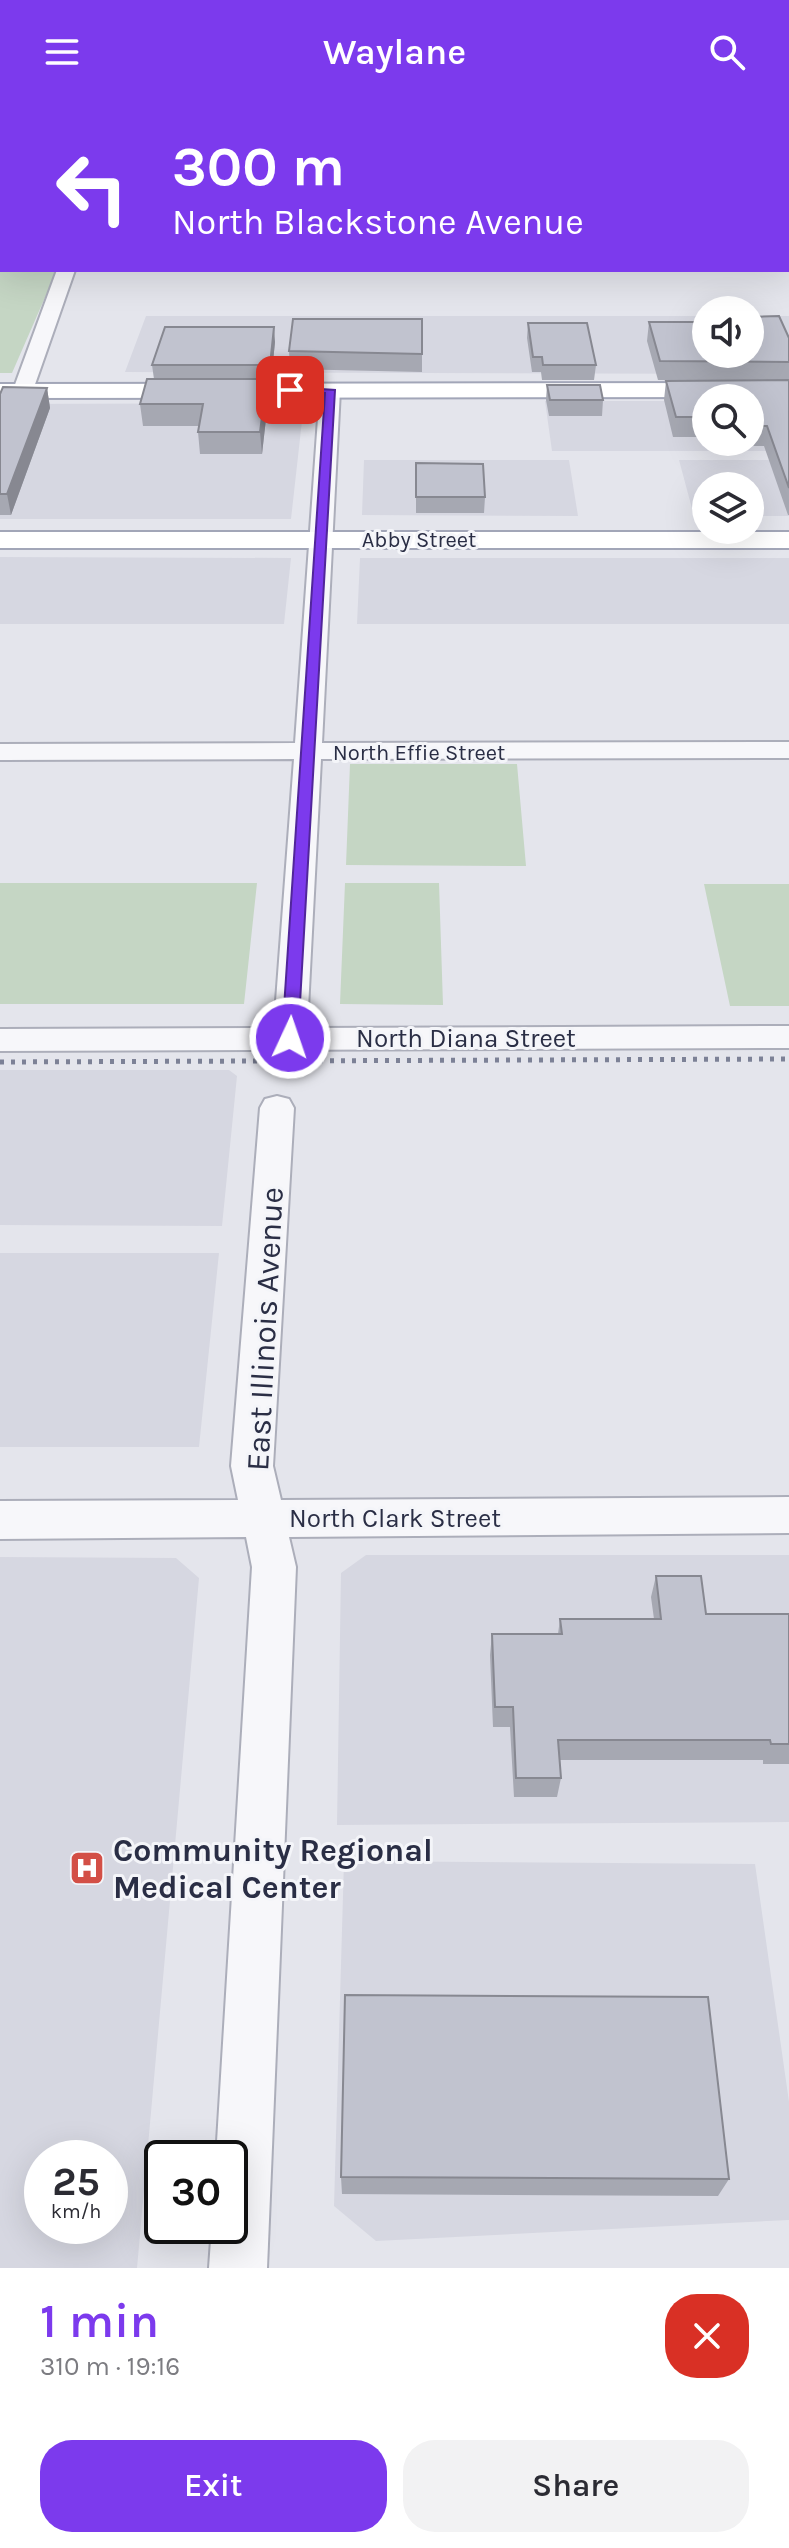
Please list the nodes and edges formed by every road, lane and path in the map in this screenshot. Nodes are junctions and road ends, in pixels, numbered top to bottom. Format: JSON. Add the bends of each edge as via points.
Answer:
{"nodes":[{"id":1,"x":65,"y":272,"type":"edge"},
{"id":2,"x":12,"y":390,"type":"edge"},
{"id":3,"x":330,"y":390,"type":"junction"},
{"id":4,"x":789,"y":390,"type":"edge"},
{"id":5,"x":0,"y":540,"type":"edge"},
{"id":6,"x":789,"y":540,"type":"edge"},
{"id":7,"x":321,"y":541,"type":"junction"},
{"id":8,"x":789,"y":750,"type":"edge"},
{"id":9,"x":0,"y":752,"type":"edge"},
{"id":10,"x":308,"y":753,"type":"junction"},
{"id":11,"x":789,"y":1037,"type":"edge"},
{"id":12,"x":290,"y":1038,"type":"junction"},
{"id":13,"x":0,"y":1040,"type":"edge"},
{"id":14,"x":277,"y":1108,"type":"dead end"},
{"id":15,"x":789,"y":1515,"type":"edge"},
{"id":16,"x":264,"y":1519,"type":"junction"},
{"id":17,"x":0,"y":1520,"type":"edge"},
{"id":18,"x":238,"y":2268,"type":"edge"}],
"edges":[{"from":1,"to":2,"type":"street"},
{"from":2,"to":3,"type":"main road"},
{"from":3,"to":4,"type":"main road"},
{"from":3,"to":7,"type":"street"},
{"from":5,"to":7,"type":"main road","name":"Abby Street"},
{"from":6,"to":7,"type":"main road","name":"Abby Street"},
{"from":7,"to":10,"type":"street"},
{"from":8,"to":10,"type":"street","name":"North Effie Street"},
{"from":9,"to":10,"type":"street","name":"North Effie Street"},
{"from":10,"to":12,"type":"street"},
{"from":11,"to":12,"type":"street","name":"North Diana Street"},
{"from":12,"to":13,"type":"street","name":"North Diana Street"},
{"from":14,"to":16,"type":"street","name":"East Illinois Avenue","via":[[252,1466]]},
{"from":15,"to":16,"type":"street","name":"North Clark Street"},
{"from":16,"to":17,"type":"street","name":"North Clark Street"},
{"from":16,"to":18,"type":"street","name":"East Illinois Avenue","via":[[274,1567]]}]}
